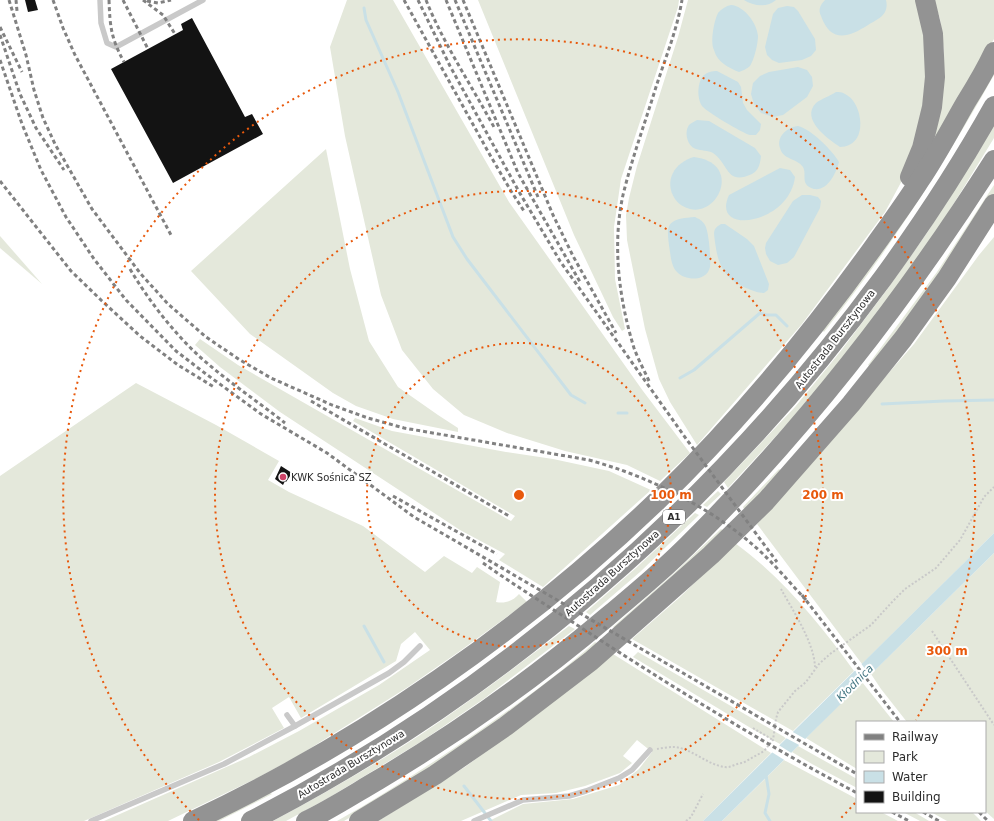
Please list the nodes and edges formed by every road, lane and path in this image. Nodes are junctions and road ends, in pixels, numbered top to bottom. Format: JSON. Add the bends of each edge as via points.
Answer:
{"nodes":[{"id":1,"x":100,"y":0,"type":"edge"},
{"id":2,"x":203,"y":0,"type":"edge"},
{"id":3,"x":925,"y":0,"type":"edge"},
{"id":4,"x":994,"y":52,"type":"edge"},
{"id":5,"x":994,"y":106,"type":"edge"},
{"id":6,"x":994,"y":160,"type":"edge"},
{"id":7,"x":994,"y":204,"type":"edge"},
{"id":8,"x":894,"y":218,"type":"junction"},
{"id":9,"x":994,"y":229,"type":"edge"},
{"id":10,"x":947,"y":278,"type":"junction"},
{"id":11,"x":994,"y":487,"type":"edge"},
{"id":12,"x":781,"y":589,"type":"dead end"},
{"id":13,"x":932,"y":631,"type":"dead end"},
{"id":14,"x":420,"y":646,"type":"dead end"},
{"id":15,"x":814,"y":668,"type":"junction"},
{"id":16,"x":287,"y":715,"type":"dead end"},
{"id":17,"x":994,"y":725,"type":"edge"},
{"id":18,"x":295,"y":726,"type":"junction"},
{"id":19,"x":753,"y":728,"type":"dead end"},
{"id":20,"x":774,"y":740,"type":"junction"},
{"id":21,"x":650,"y":750,"type":"joint"},
{"id":22,"x":703,"y":794,"type":"dead end"},
{"id":23,"x":91,"y":821,"type":"edge"},
{"id":24,"x":193,"y":821,"type":"edge"},
{"id":25,"x":251,"y":821,"type":"edge"},
{"id":26,"x":306,"y":821,"type":"edge"},
{"id":27,"x":359,"y":821,"type":"edge"},
{"id":28,"x":474,"y":821,"type":"edge"},
{"id":29,"x":686,"y":821,"type":"edge"}],
"edges":[{"from":1,"to":2,"type":"lane","via":[[101,22],[107,43],[116,47]]},
{"from":3,"to":8,"type":"highway","via":[[933,34],[935,57],[936,77],[932,107],[922,148]]},
{"from":4,"to":8,"type":"highway","via":[[925,172]]},
{"from":5,"to":25,"type":"highway","name":"Autostrada Bursztynowa","number":"A1","via":[[903,250],[839,336],[763,426],[674,517],[578,605],[480,680],[357,762]]},
{"from":6,"to":26,"type":"highway","via":[[926,264],[831,389],[696,538],[574,645],[486,712],[424,753]]},
{"from":7,"to":10,"type":"highway"},
{"from":8,"to":24,"type":"highway","via":[[847,285],[757,395],[658,499],[597,555],[468,658],[392,710],[289,772]]},
{"from":9,"to":10,"type":"highway"},
{"from":10,"to":27,"type":"highway","via":[[851,404],[766,502],[711,555],[591,661],[435,775]]},
{"from":11,"to":15,"type":"path","via":[[984,497],[960,540],[936,568],[905,590],[863,632]]},
{"from":12,"to":15,"type":"path","via":[[805,635],[812,652]]},
{"from":13,"to":17,"type":"path"},
{"from":14,"to":18,"type":"lane","via":[[389,673]]},
{"from":15,"to":20,"type":"path","via":[[806,682],[778,712]]},
{"from":16,"to":18,"type":"lane"},
{"from":18,"to":23,"type":"lane","via":[[224,764]]},
{"from":19,"to":20,"type":"path"},
{"from":20,"to":21,"type":"path","via":[[764,751],[743,763],[729,767],[716,765],[683,749],[673,747]]},
{"from":21,"to":28,"type":"lane","via":[[632,770],[619,778],[569,796],[523,800]]},
{"from":22,"to":29,"type":"path","via":[[691,817]]}]}
